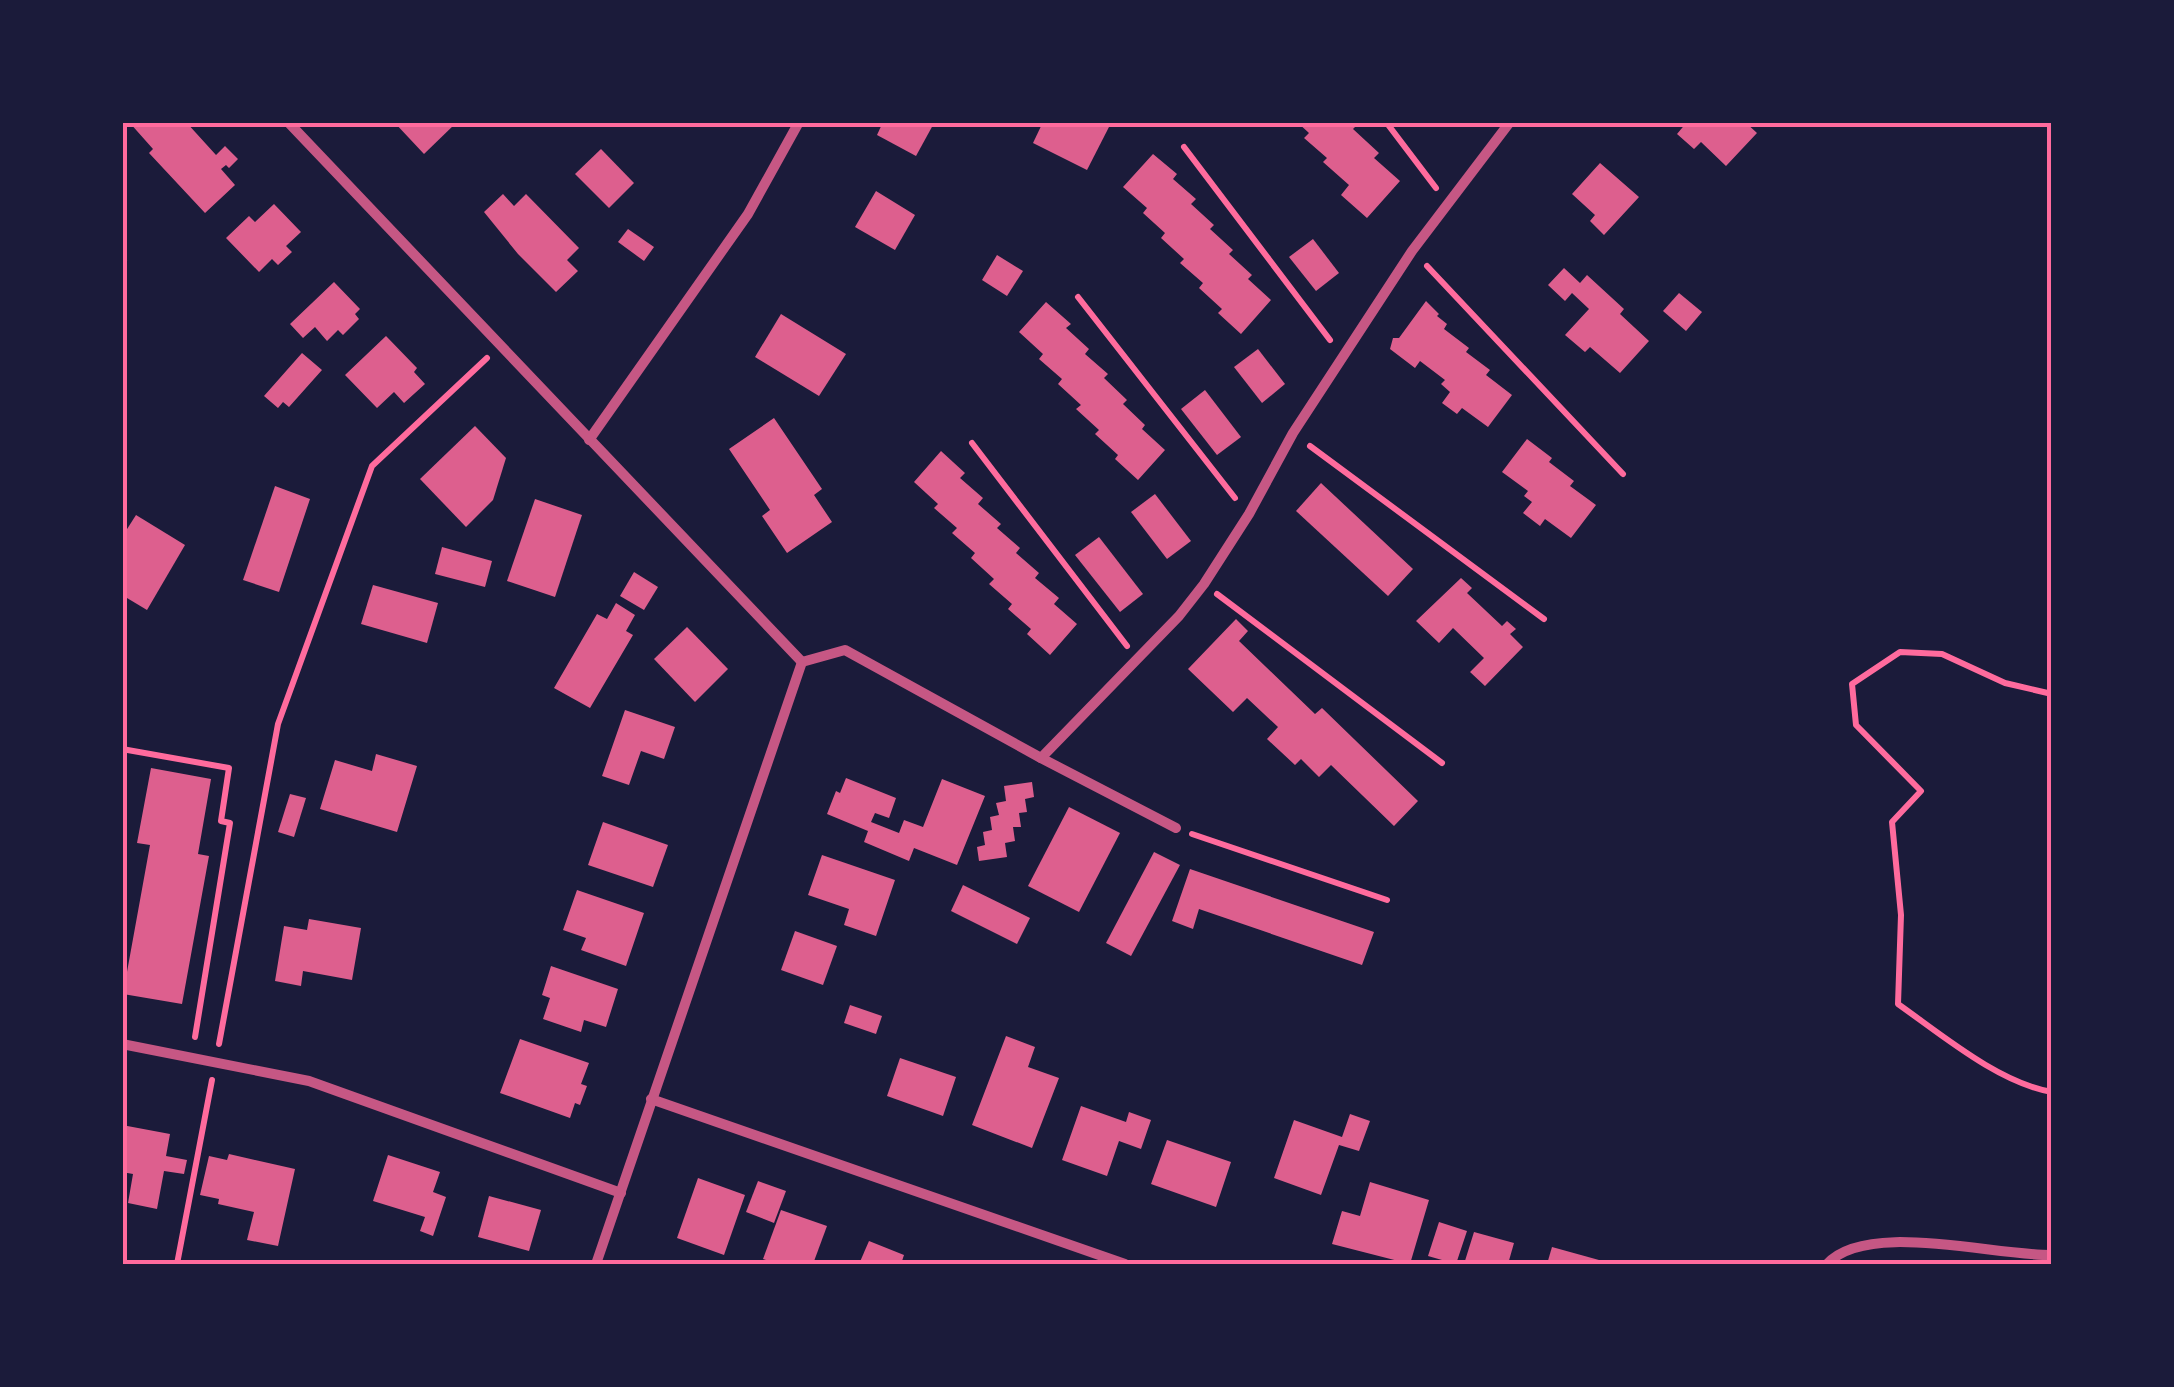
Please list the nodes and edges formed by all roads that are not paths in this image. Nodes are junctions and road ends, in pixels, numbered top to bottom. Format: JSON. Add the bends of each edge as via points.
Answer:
{"nodes":[{"id":1,"x":288,"y":122,"type":"edge"},
{"id":2,"x":800,"y":122,"type":"edge"},
{"id":3,"x":1510,"y":122,"type":"edge"},
{"id":4,"x":589,"y":440,"type":"junction"},
{"id":5,"x":802,"y":662,"type":"junction"},
{"id":6,"x":1041,"y":758,"type":"junction"},
{"id":7,"x":1176,"y":828,"type":"road end"},
{"id":8,"x":122,"y":1044,"type":"edge"},
{"id":9,"x":651,"y":1099,"type":"junction"},
{"id":10,"x":621,"y":1193,"type":"junction"},
{"id":11,"x":2052,"y":1255,"type":"edge"},
{"id":12,"x":596,"y":1264,"type":"edge"},
{"id":13,"x":1125,"y":1264,"type":"edge"},
{"id":14,"x":1828,"y":1264,"type":"edge"}],
"edges":[{"from":1,"to":4,"type":"street"},
{"from":2,"to":4,"type":"street","via":[[748,214]]},
{"from":3,"to":6,"type":"street","via":[[1412,251],[1204,584]]},
{"from":4,"to":5,"type":"street"},
{"from":5,"to":6,"type":"street","via":[[844,650]]},
{"from":5,"to":9,"type":"street"},
{"from":6,"to":7,"type":"street"},
{"from":8,"to":10,"type":"street","via":[[308,1082]]},
{"from":9,"to":10,"type":"street"},
{"from":9,"to":13,"type":"street"},
{"from":10,"to":12,"type":"street"},
{"from":11,"to":14,"type":"street","via":[[1888,1241],[1851,1247]]}]}
